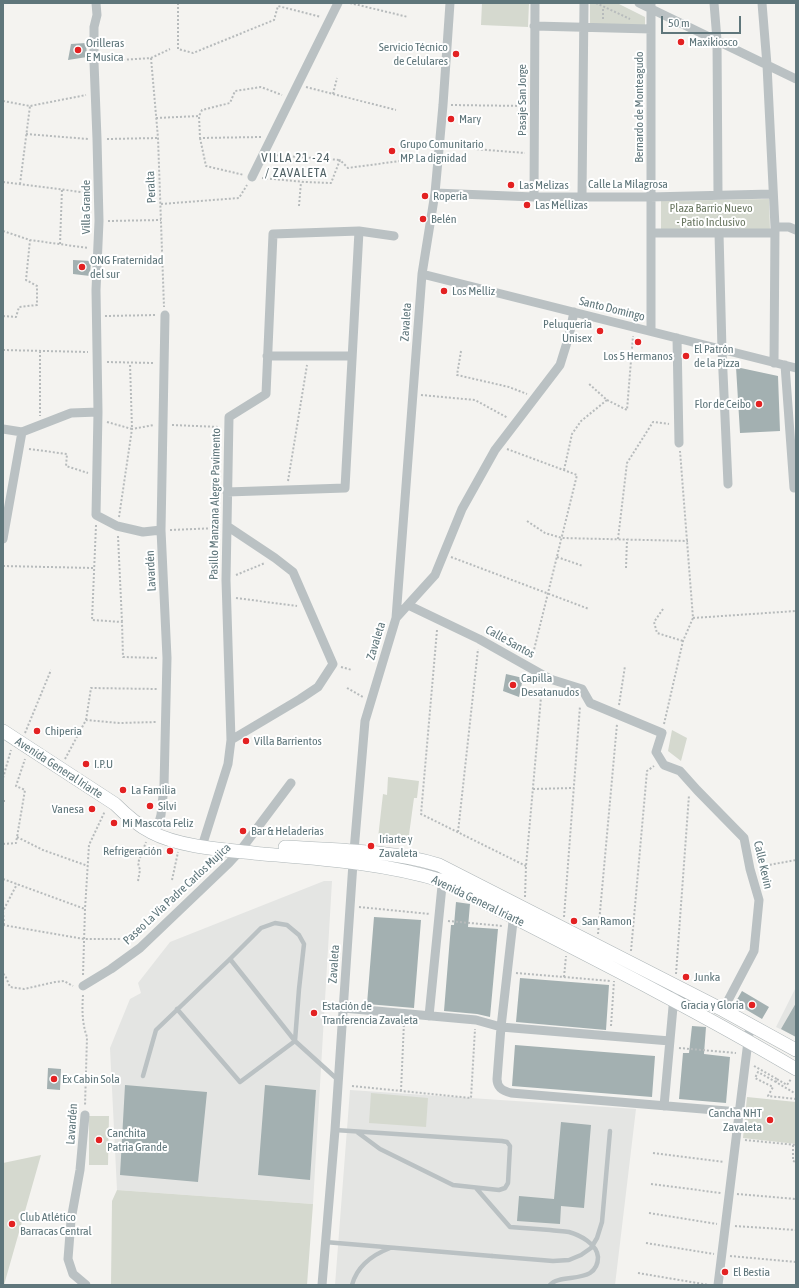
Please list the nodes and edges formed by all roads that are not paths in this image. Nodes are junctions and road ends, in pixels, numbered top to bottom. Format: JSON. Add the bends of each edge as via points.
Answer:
{"nodes":[{"id":1,"x":96,"y":3,"type":"edge"},
{"id":2,"x":338,"y":3,"type":"edge"},
{"id":3,"x":450,"y":3,"type":"edge"},
{"id":4,"x":534,"y":3,"type":"edge"},
{"id":5,"x":584,"y":3,"type":"edge"},
{"id":6,"x":639,"y":3,"type":"edge"},
{"id":7,"x":714,"y":3,"type":"edge"},
{"id":8,"x":762,"y":3,"type":"edge"},
{"id":9,"x":651,"y":6,"type":"edge"},
{"id":10,"x":534,"y":26,"type":"junction"},
{"id":11,"x":585,"y":28,"type":"junction"},
{"id":12,"x":651,"y":29,"type":"junction"},
{"id":13,"x":717,"y":40,"type":"junction"},
{"id":14,"x":767,"y":65,"type":"junction"},
{"id":15,"x":796,"y":80,"type":"edge"},
{"id":16,"x":252,"y":177,"type":"road end"},
{"id":17,"x":435,"y":193,"type":"junction"},
{"id":18,"x":772,"y":194,"type":"junction"},
{"id":19,"x":718,"y":195,"type":"junction"},
{"id":20,"x":534,"y":196,"type":"junction"},
{"id":21,"x":582,"y":196,"type":"junction"},
{"id":22,"x":650,"y":197,"type":"junction"},
{"id":23,"x":775,"y":230,"type":"junction"},
{"id":24,"x":796,"y":230,"type":"edge"},
{"id":25,"x":358,"y":231,"type":"junction"},
{"id":26,"x":651,"y":233,"type":"junction"},
{"id":27,"x":719,"y":233,"type":"junction"},
{"id":28,"x":394,"y":236,"type":"dead end"},
{"id":29,"x":422,"y":274,"type":"junction"},
{"id":30,"x":574,"y":312,"type":"junction"},
{"id":31,"x":165,"y":315,"type":"road end"},
{"id":32,"x":651,"y":332,"type":"junction"},
{"id":33,"x":677,"y":338,"type":"junction"},
{"id":34,"x":722,"y":350,"type":"junction"},
{"id":35,"x":267,"y":356,"type":"junction"},
{"id":36,"x":352,"y":356,"type":"junction"},
{"id":37,"x":774,"y":363,"type":"junction"},
{"id":38,"x":786,"y":365,"type":"junction"},
{"id":39,"x":796,"y":368,"type":"edge"},
{"id":40,"x":98,"y":416,"type":"junction"},
{"id":41,"x":3,"y":429,"type":"edge"},
{"id":42,"x":22,"y":432,"type":"junction"},
{"id":43,"x":679,"y":443,"type":"road end"},
{"id":44,"x":728,"y":484,"type":"dead end"},
{"id":45,"x":794,"y":488,"type":"dead end"},
{"id":46,"x":227,"y":492,"type":"junction"},
{"id":47,"x":227,"y":527,"type":"junction"},
{"id":48,"x":161,"y":530,"type":"junction"},
{"id":49,"x":3,"y":539,"type":"edge"},
{"id":50,"x":408,"y":605,"type":"junction"},
{"id":51,"x":396,"y":618,"type":"junction"},
{"id":52,"x":3,"y":731,"type":"edge"},
{"id":53,"x":231,"y":740,"type":"junction"},
{"id":54,"x":662,"y":761,"type":"joint"},
{"id":55,"x":291,"y":783,"type":"dead end"},
{"id":56,"x":154,"y":829,"type":"junction"},
{"id":57,"x":204,"y":840,"type":"junction"},
{"id":58,"x":243,"y":848,"type":"junction"},
{"id":59,"x":354,"y":857,"type":"junction"},
{"id":60,"x":444,"y":868,"type":"junction"},
{"id":61,"x":443,"y":882,"type":"junction"},
{"id":62,"x":520,"y":906,"type":"junction"},
{"id":63,"x":513,"y":922,"type":"junction"},
{"id":64,"x":230,"y":960,"type":"junction"},
{"id":65,"x":83,"y":986,"type":"road end"},
{"id":66,"x":675,"y":986,"type":"junction"},
{"id":67,"x":674,"y":1000,"type":"junction"},
{"id":68,"x":343,"y":1008,"type":"junction"},
{"id":69,"x":177,"y":1009,"type":"junction"},
{"id":70,"x":723,"y":1010,"type":"junction"},
{"id":71,"x":429,"y":1016,"type":"junction"},
{"id":72,"x":750,"y":1025,"type":"junction"},
{"id":73,"x":501,"y":1027,"type":"junction"},
{"id":74,"x":748,"y":1040,"type":"junction"},
{"id":75,"x":295,"y":1041,"type":"junction"},
{"id":76,"x":669,"y":1044,"type":"junction"},
{"id":77,"x":796,"y":1050,"type":"edge"},
{"id":78,"x":796,"y":1069,"type":"edge"},
{"id":79,"x":143,"y":1076,"type":"dead end"},
{"id":80,"x":337,"y":1079,"type":"junction"},
{"id":81,"x":664,"y":1106,"type":"junction"},
{"id":82,"x":739,"y":1112,"type":"junction"},
{"id":83,"x":85,"y":1115,"type":"road end"},
{"id":84,"x":335,"y":1130,"type":"junction"},
{"id":85,"x":610,"y":1131,"type":"dead end"},
{"id":86,"x":357,"y":1132,"type":"junction"},
{"id":87,"x":476,"y":1188,"type":"junction"},
{"id":88,"x":325,"y":1242,"type":"junction"},
{"id":89,"x":391,"y":1248,"type":"junction"},
{"id":90,"x":86,"y":1285,"type":"edge"},
{"id":91,"x":322,"y":1285,"type":"edge"},
{"id":92,"x":352,"y":1285,"type":"edge"},
{"id":93,"x":550,"y":1285,"type":"edge"},
{"id":94,"x":718,"y":1285,"type":"edge"}],
"edges":[{"from":1,"to":40,"type":"street","name":"Villa Grande","via":[[94,62],[99,221],[96,290]]},
{"from":2,"to":16,"type":"street"},
{"from":3,"to":17,"type":"street","name":"Zavaleta"},
{"from":4,"to":10,"type":"street","name":"Pasaje San Jorge"},
{"from":5,"to":11,"type":"street"},
{"from":6,"to":9,"type":"street"},
{"from":7,"to":13,"type":"street"},
{"from":8,"to":14,"type":"street"},
{"from":9,"to":12,"type":"street","name":"Bernardo de Monteagudo"},
{"from":9,"to":13,"type":"street"},
{"from":10,"to":11,"type":"street"},
{"from":10,"to":20,"type":"street","name":"Pasaje San Jorge"},
{"from":11,"to":12,"type":"street"},
{"from":11,"to":21,"type":"street"},
{"from":12,"to":22,"type":"street","name":"Bernardo de Monteagudo"},
{"from":13,"to":14,"type":"street"},
{"from":13,"to":19,"type":"street"},
{"from":14,"to":15,"type":"street"},
{"from":14,"to":18,"type":"street"},
{"from":17,"to":20,"type":"street","name":"Calle La Milagrosa"},
{"from":17,"to":29,"type":"street","name":"Zavaleta"},
{"from":18,"to":19,"type":"street","name":"Calle La Milagrosa"},
{"from":18,"to":23,"type":"street"},
{"from":19,"to":22,"type":"street","name":"Calle La Milagrosa"},
{"from":20,"to":21,"type":"street","name":"Calle La Milagrosa"},
{"from":21,"to":22,"type":"street","name":"Calle La Milagrosa"},
{"from":22,"to":26,"type":"street","name":"Bernardo de Monteagudo"},
{"from":23,"to":24,"type":"street","via":[[789,227]]},
{"from":23,"to":27,"type":"street"},
{"from":23,"to":37,"type":"street"},
{"from":25,"to":28,"type":"street","name":"Pasillo Manzana Alegre Pavimento"},
{"from":25,"to":35,"type":"street","name":"Pasillo Manzana Alegre Pavimento","via":[[273,234]]},
{"from":25,"to":36,"type":"street"},
{"from":26,"to":27,"type":"street"},
{"from":26,"to":32,"type":"street","name":"Bernardo de Monteagudo"},
{"from":27,"to":34,"type":"street"},
{"from":29,"to":30,"type":"street","name":"Santo Domingo"},
{"from":29,"to":51,"type":"street","name":"Zavaleta"},
{"from":30,"to":32,"type":"street","name":"Santo Domingo"},
{"from":30,"to":50,"type":"street","via":[[560,364],[498,446],[462,509],[435,575]]},
{"from":31,"to":48,"type":"street","name":"Lavardén"},
{"from":32,"to":33,"type":"street","name":"Santo Domingo"},
{"from":33,"to":34,"type":"street","name":"Santo Domingo"},
{"from":33,"to":43,"type":"street"},
{"from":34,"to":37,"type":"street","name":"Santo Domingo"},
{"from":34,"to":44,"type":"street"},
{"from":35,"to":36,"type":"street"},
{"from":35,"to":46,"type":"street","name":"Pasillo Manzana Alegre Pavimento","via":[[266,394],[229,417]]},
{"from":36,"to":46,"type":"street","via":[[345,488]]},
{"from":37,"to":38,"type":"street","name":"Santo Domingo"},
{"from":38,"to":39,"type":"street","name":"Santo Domingo"},
{"from":38,"to":45,"type":"street"},
{"from":40,"to":42,"type":"street","via":[[71,413]]},
{"from":40,"to":48,"type":"street","name":"Villa Grande","via":[[96,515],[118,526],[143,532]]},
{"from":41,"to":42,"type":"street"},
{"from":42,"to":49,"type":"street"},
{"from":46,"to":47,"type":"street","name":"Pasillo Manzana Alegre Pavimento"},
{"from":47,"to":53,"type":"street","name":"Pasillo Manzana Alegre Pavimento","via":[[226,596]]},
{"from":47,"to":53,"type":"street","via":[[293,572],[333,664],[318,687]]},
{"from":48,"to":56,"type":"street","name":"Lavardén","via":[[167,658],[166,721],[163,804],[160,820]]},
{"from":50,"to":51,"type":"street"},
{"from":50,"to":54,"type":"street","name":"Calle Santos","via":[[480,639],[550,679],[582,689],[590,703],[662,733],[656,752]]},
{"from":51,"to":59,"type":"street","name":"Zavaleta","via":[[365,721]]},
{"from":52,"to":56,"type":"main road","name":"Avenida General Iriarte","via":[[112,802],[129,818]]},
{"from":53,"to":57,"type":"street","name":"Pasillo Manzana Alegre Pavimento","via":[[228,764]]},
{"from":54,"to":70,"type":"street","name":"Calle Kevin","via":[[664,765],[680,771],[744,838],[759,900],[754,951]]},
{"from":55,"to":58,"type":"street","name":"Paseo La Vía Padre Carlos Mujica"},
{"from":56,"to":57,"type":"main road","name":"Avenida General Iriarte"},
{"from":56,"to":58,"type":"main road","name":"Avenida General Iriarte","via":[[180,842],[200,847]]},
{"from":57,"to":58,"type":"main road","name":"Avenida General Iriarte"},
{"from":58,"to":59,"type":"main road","name":"Avenida General Iriarte"},
{"from":58,"to":65,"type":"street","name":"Paseo La Vía Padre Carlos Mujica","via":[[140,948]]},
{"from":59,"to":60,"type":"main road","name":"Avenida General Iriarte","via":[[410,858],[439,864]]},
{"from":59,"to":61,"type":"main road","name":"Avenida General Iriarte"},
{"from":59,"to":68,"type":"street","name":"Zavaleta"},
{"from":60,"to":61,"type":"street"},
{"from":60,"to":62,"type":"main road","name":"Avenida General Iriarte"},
{"from":61,"to":63,"type":"main road","name":"Avenida General Iriarte"},
{"from":61,"to":71,"type":"street"},
{"from":62,"to":63,"type":"street"},
{"from":62,"to":66,"type":"main road","name":"Avenida General Iriarte"},
{"from":63,"to":67,"type":"main road","name":"Avenida General Iriarte","via":[[566,945],[615,976]]},
{"from":63,"to":73,"type":"street"},
{"from":64,"to":69,"type":"lane"},
{"from":64,"to":75,"type":"lane"},
{"from":64,"to":75,"type":"lane","via":[[261,928],[275,923],[287,926],[299,935],[304,944]]},
{"from":66,"to":67,"type":"street"},
{"from":66,"to":70,"type":"main road","name":"Avenida General Iriarte"},
{"from":67,"to":74,"type":"main road","name":"Avenida General Iriarte"},
{"from":67,"to":76,"type":"street"},
{"from":68,"to":71,"type":"street"},
{"from":68,"to":80,"type":"street","name":"Zavaleta"},
{"from":69,"to":75,"type":"lane","via":[[240,1082]]},
{"from":69,"to":79,"type":"lane","via":[[156,1030]]},
{"from":70,"to":72,"type":"main road","name":"Avenida General Iriarte"},
{"from":71,"to":73,"type":"street","via":[[476,1020]]},
{"from":72,"to":74,"type":"street"},
{"from":72,"to":77,"type":"main road","name":"Avenida General Iriarte"},
{"from":73,"to":76,"type":"street","via":[[610,1036]]},
{"from":73,"to":81,"type":"street","via":[[497,1082],[499,1088],[506,1092]]},
{"from":74,"to":78,"type":"main road","name":"Avenida General Iriarte"},
{"from":74,"to":82,"type":"street"},
{"from":75,"to":80,"type":"lane"},
{"from":76,"to":81,"type":"street"},
{"from":80,"to":84,"type":"street","name":"Zavaleta"},
{"from":81,"to":82,"type":"street"},
{"from":82,"to":94,"type":"street"},
{"from":83,"to":90,"type":"street","name":"Lavardén","via":[[68,1259],[73,1274]]},
{"from":84,"to":86,"type":"lane"},
{"from":84,"to":88,"type":"street","name":"Zavaleta"},
{"from":85,"to":89,"type":"lane","bridge":true,"via":[[602,1222],[591,1248],[581,1255],[569,1260],[553,1261]]},
{"from":86,"to":87,"type":"lane","via":[[380,1149],[453,1185]]},
{"from":86,"to":87,"type":"lane","via":[[508,1142],[508,1183],[499,1190]]},
{"from":87,"to":93,"type":"lane","via":[[510,1227],[568,1232],[584,1238],[593,1246],[598,1254],[597,1264],[592,1271]]},
{"from":88,"to":89,"type":"lane"},
{"from":88,"to":91,"type":"street","name":"Zavaleta"},
{"from":89,"to":92,"type":"lane","via":[[366,1262]]}]}
